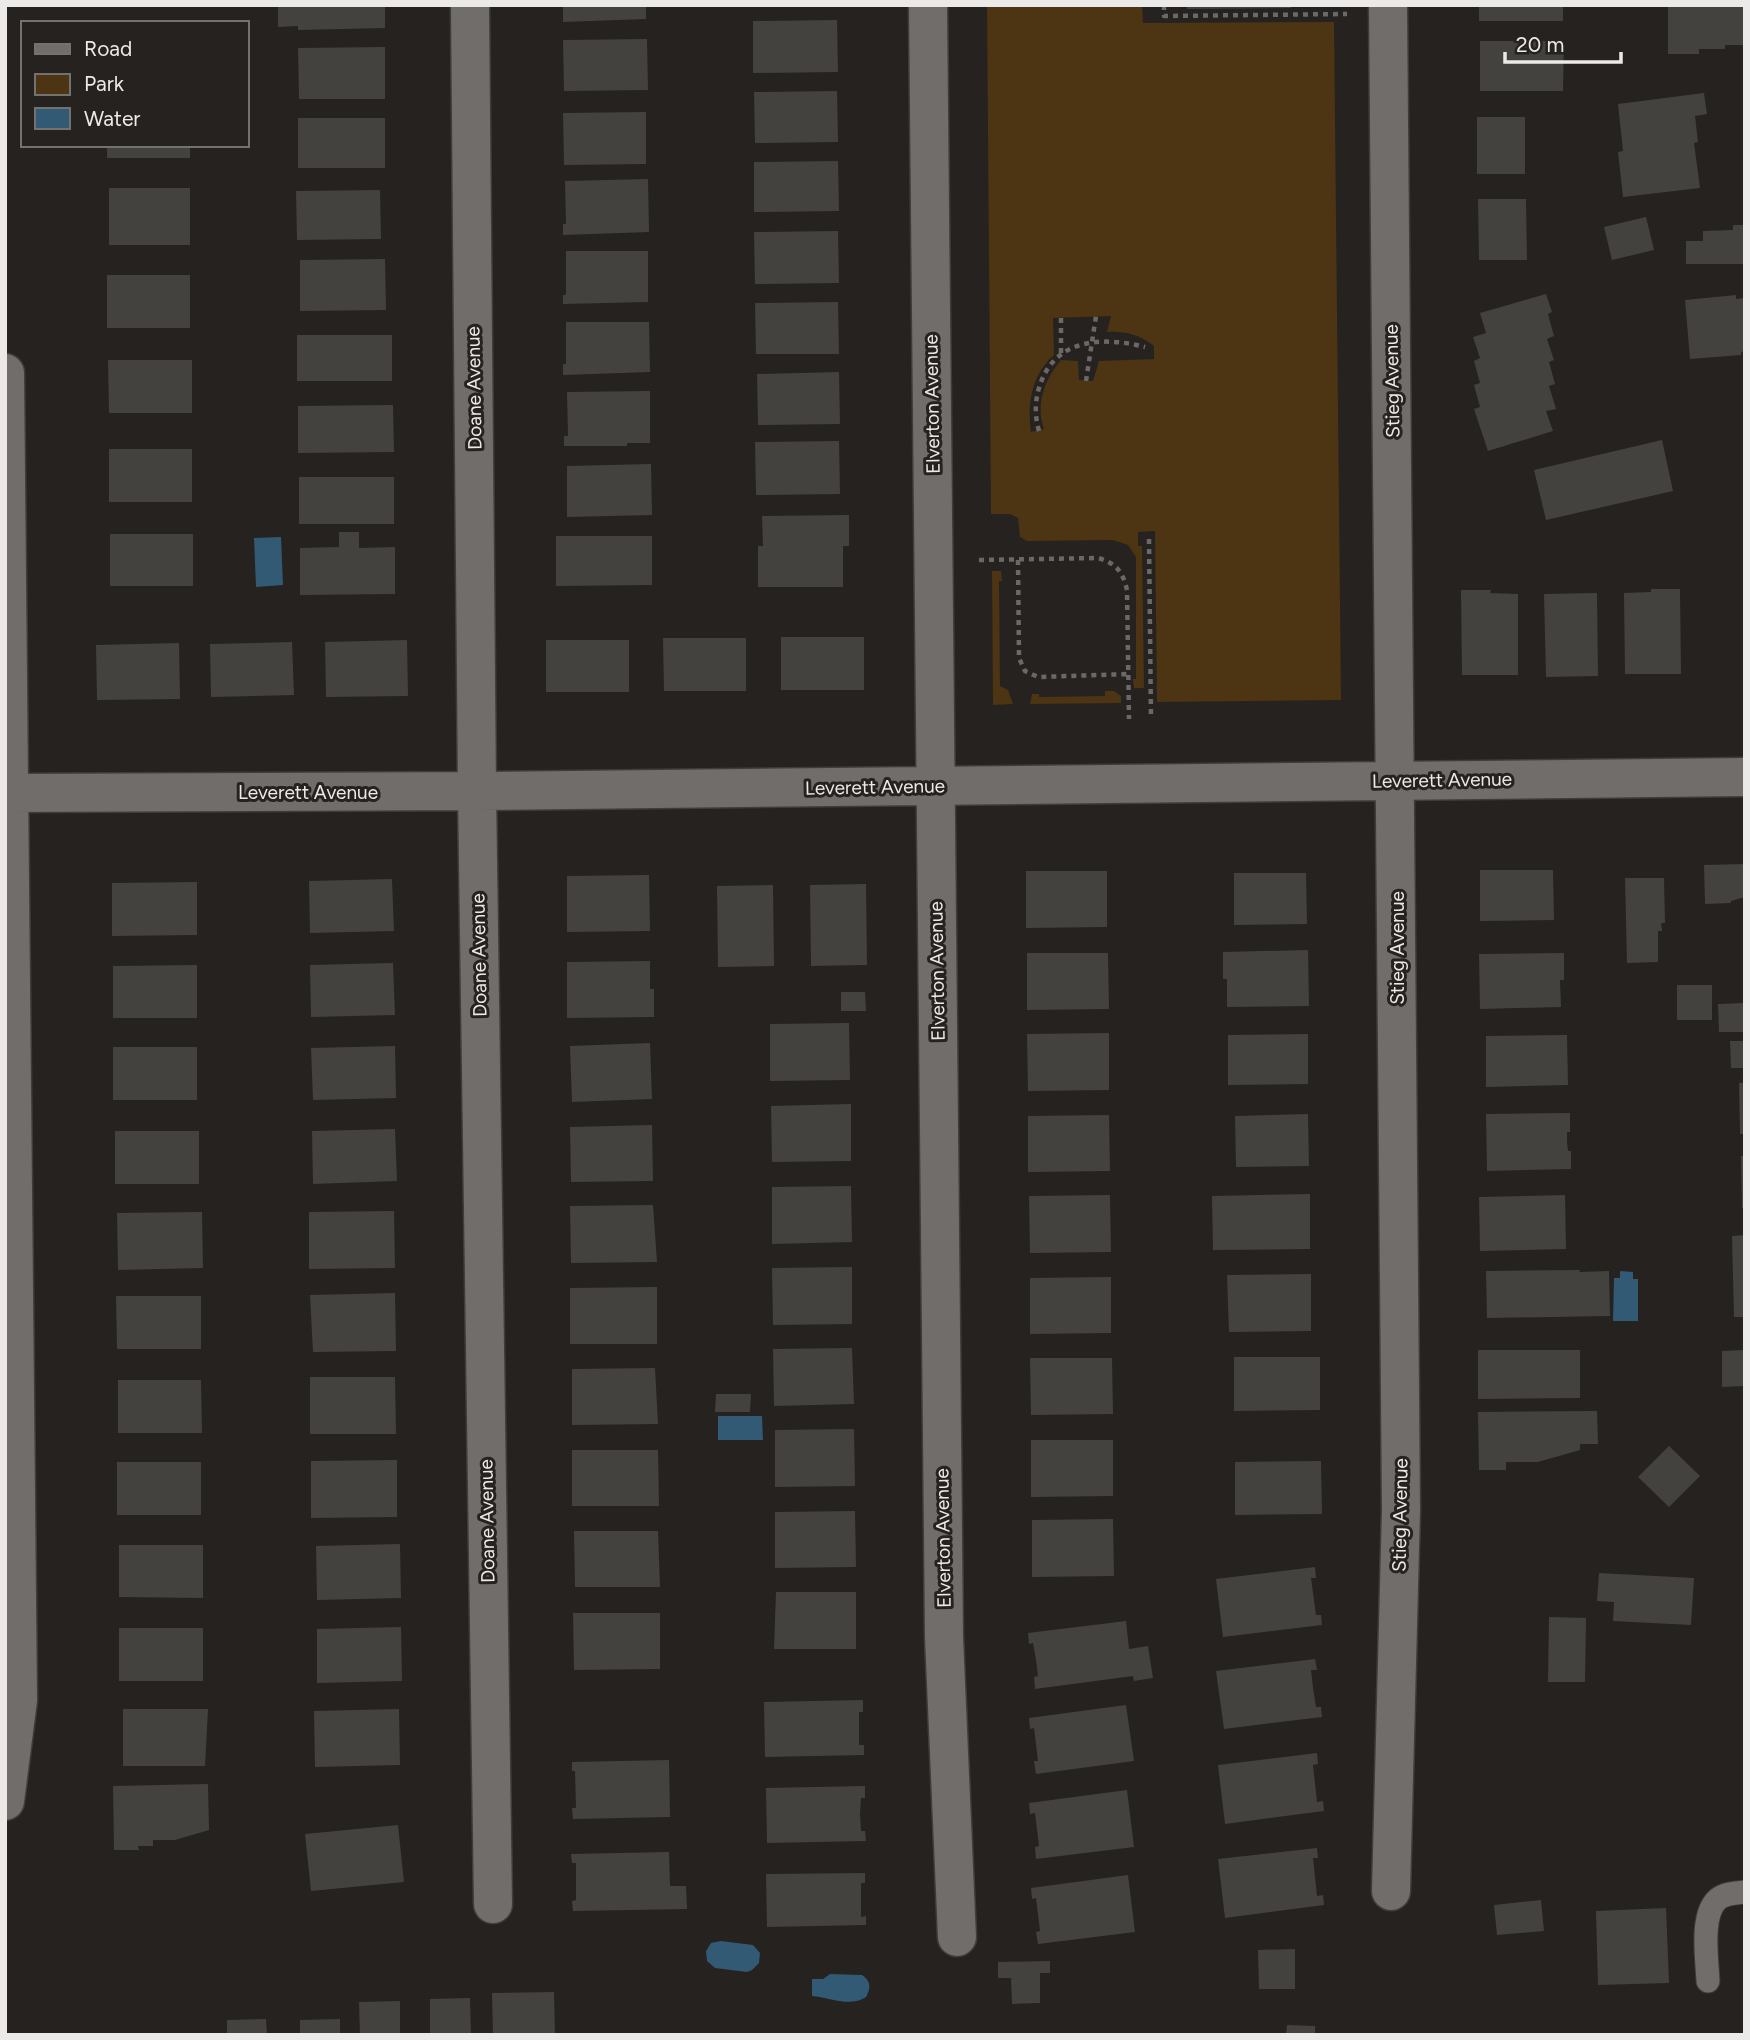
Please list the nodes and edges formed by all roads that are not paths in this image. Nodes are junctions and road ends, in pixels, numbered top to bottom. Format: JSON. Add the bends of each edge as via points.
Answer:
{"nodes":[{"id":1,"x":470,"y":5,"type":"edge"},
{"id":2,"x":928,"y":5,"type":"edge"},
{"id":3,"x":1388,"y":5,"type":"edge"},
{"id":4,"x":5,"y":373,"type":"edge"},
{"id":5,"x":1745,"y":777,"type":"edge"},
{"id":6,"x":1395,"y":781,"type":"junction"},
{"id":7,"x":936,"y":786,"type":"junction"},
{"id":8,"x":477,"y":791,"type":"junction"},
{"id":9,"x":7,"y":793,"type":"edge"},
{"id":10,"x":5,"y":1801,"type":"edge"},
{"id":11,"x":1391,"y":1891,"type":"dead end"},
{"id":12,"x":1745,"y":1892,"type":"edge"},
{"id":13,"x":492,"y":1904,"type":"dead end"},
{"id":14,"x":957,"y":1937,"type":"dead end"},
{"id":15,"x":1707,"y":1980,"type":"dead end"}],
"edges":[{"from":1,"to":8,"type":"street","name":"Doane Avenue"},
{"from":2,"to":7,"type":"street","name":"Elverton Avenue"},
{"from":3,"to":6,"type":"street","name":"Stieg Avenue"},
{"from":4,"to":9,"type":"street"},
{"from":5,"to":6,"type":"street","name":"Leverett Avenue"},
{"from":6,"to":7,"type":"street","name":"Leverett Avenue"},
{"from":6,"to":11,"type":"street","name":"Stieg Avenue","via":[[1401,1510]]},
{"from":7,"to":8,"type":"street","name":"Leverett Avenue"},
{"from":7,"to":14,"type":"street","name":"Elverton Avenue","via":[[944,1637]]},
{"from":8,"to":9,"type":"street","name":"Leverett Avenue"},
{"from":8,"to":13,"type":"street","name":"Doane Avenue"},
{"from":9,"to":10,"type":"street","via":[[18,1700]]},
{"from":12,"to":15,"type":"lane","via":[[1718,1898],[1710,1909]]}]}
